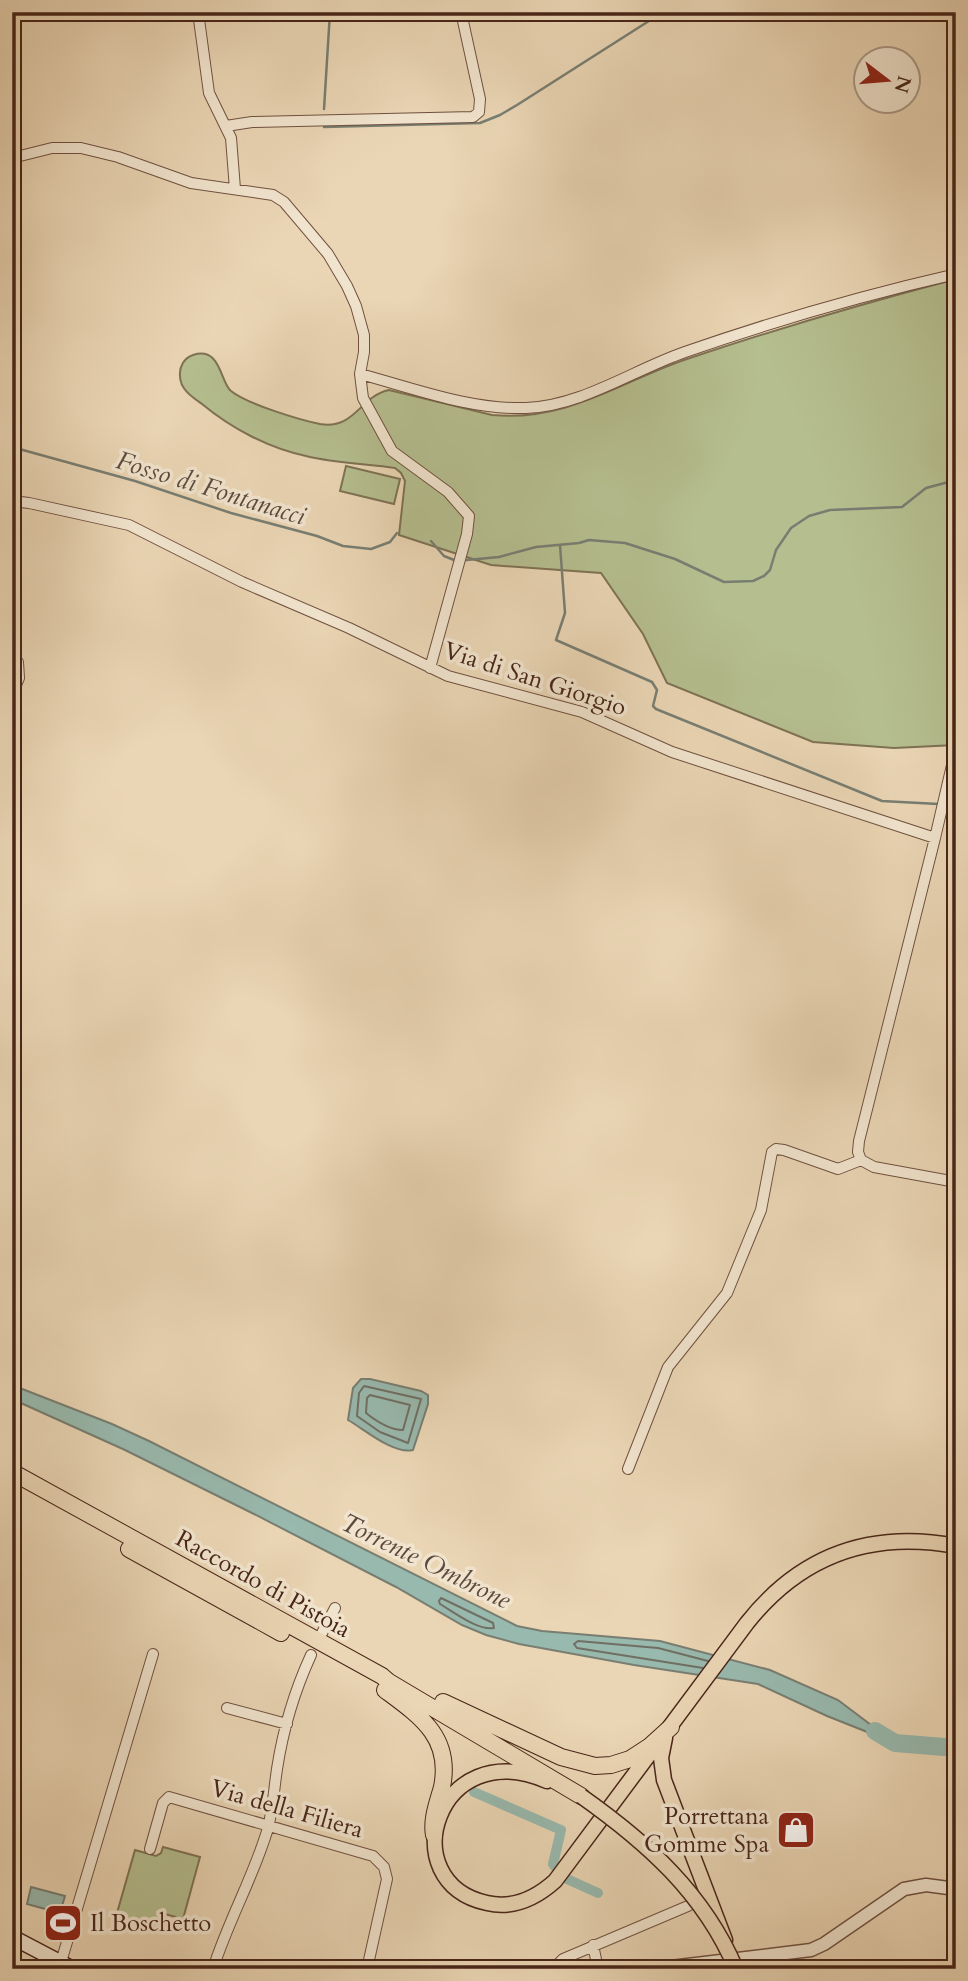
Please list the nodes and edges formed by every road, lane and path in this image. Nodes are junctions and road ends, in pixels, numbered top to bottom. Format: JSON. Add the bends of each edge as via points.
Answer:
{"nodes":[{"id":1,"x":198,"y":12,"type":"edge"},
{"id":2,"x":461,"y":12,"type":"edge"},
{"id":3,"x":226,"y":127,"type":"junction"},
{"id":4,"x":12,"y":158,"type":"edge"},
{"id":5,"x":235,"y":189,"type":"junction"},
{"id":6,"x":956,"y":274,"type":"edge"},
{"id":7,"x":360,"y":374,"type":"junction"},
{"id":8,"x":12,"y":501,"type":"edge"},
{"id":9,"x":12,"y":657,"type":"edge"},
{"id":10,"x":430,"y":668,"type":"junction"},
{"id":11,"x":12,"y":694,"type":"edge"},
{"id":12,"x":956,"y":748,"type":"edge"},
{"id":13,"x":935,"y":838,"type":"junction"},
{"id":14,"x":861,"y":1160,"type":"junction"},
{"id":15,"x":956,"y":1182,"type":"edge"},
{"id":16,"x":628,"y":1469,"type":"dead end"},
{"id":17,"x":12,"y":1472,"type":"edge"},
{"id":18,"x":12,"y":1484,"type":"edge"},
{"id":19,"x":956,"y":1546,"type":"edge"},
{"id":20,"x":335,"y":1608,"type":"dead end"},
{"id":21,"x":321,"y":1635,"type":"dead end"},
{"id":22,"x":153,"y":1654,"type":"dead end"},
{"id":23,"x":311,"y":1655,"type":"dead end"},
{"id":24,"x":384,"y":1683,"type":"junction"},
{"id":25,"x":227,"y":1708,"type":"dead end"},
{"id":26,"x":286,"y":1724,"type":"junction"},
{"id":27,"x":671,"y":1727,"type":"junction"},
{"id":28,"x":580,"y":1796,"type":"junction"},
{"id":29,"x":268,"y":1825,"type":"junction"},
{"id":30,"x":434,"y":1835,"type":"junction"},
{"id":31,"x":150,"y":1849,"type":"dead end"},
{"id":32,"x":956,"y":1889,"type":"edge"},
{"id":33,"x":688,"y":1906,"type":"dead end"},
{"id":34,"x":12,"y":1937,"type":"edge"},
{"id":35,"x":593,"y":1945,"type":"junction"},
{"id":36,"x":729,"y":1950,"type":"junction"},
{"id":37,"x":67,"y":1965,"type":"edge"},
{"id":38,"x":213,"y":1969,"type":"edge"},
{"id":39,"x":367,"y":1969,"type":"edge"},
{"id":40,"x":558,"y":1969,"type":"edge"},
{"id":41,"x":598,"y":1969,"type":"edge"},
{"id":42,"x":654,"y":1969,"type":"edge"},
{"id":43,"x":737,"y":1969,"type":"edge"}],
"edges":[{"from":1,"to":3,"type":"street","via":[[208,89]]},
{"from":2,"to":3,"type":"street","via":[[480,99],[479,112],[473,117],[252,122]]},
{"from":3,"to":5,"type":"street","via":[[233,147]]},
{"from":4,"to":5,"type":"street","via":[[60,147],[81,148],[191,183]]},
{"from":5,"to":7,"type":"street","via":[[277,196],[328,254],[347,285],[362,324],[365,347]]},
{"from":6,"to":7,"type":"street","via":[[877,292],[684,352],[571,400],[527,408],[481,405]]},
{"from":7,"to":10,"type":"street","via":[[363,398],[392,451],[448,492],[468,516]]},
{"from":8,"to":10,"type":"street","name":"Via di San Giorgio","via":[[129,525]]},
{"from":9,"to":11,"type":"street","via":[[18,662],[19,678]]},
{"from":10,"to":13,"type":"street","name":"Via di San Giorgio","via":[[458,680],[596,717],[671,752]]},
{"from":12,"to":13,"type":"street"},
{"from":13,"to":14,"type":"street","via":[[859,1141]]},
{"from":14,"to":15,"type":"street","via":[[874,1167]]},
{"from":14,"to":16,"type":"street","via":[[838,1169],[782,1149],[772,1152],[761,1210],[727,1293],[668,1367]]},
{"from":17,"to":24,"type":"highway","name":"Raccordo di Pistoia"},
{"from":18,"to":24,"type":"highway","name":"Raccordo di Pistoia"},
{"from":19,"to":27,"type":"main road","via":[[892,1541],[841,1551],[808,1567],[768,1598]]},
{"from":20,"to":21,"type":"street"},
{"from":22,"to":37,"type":"street"},
{"from":23,"to":26,"type":"street"},
{"from":24,"to":27,"type":"highway","via":[[391,1678],[546,1751],[586,1765],[630,1759]]},
{"from":24,"to":28,"type":"highway","name":"Raccordo di Pistoia"},
{"from":24,"to":30,"type":"highway","via":[[425,1722],[441,1749],[443,1775]]},
{"from":25,"to":26,"type":"street"},
{"from":26,"to":29,"type":"street"},
{"from":27,"to":30,"type":"main road","via":[[555,1881],[536,1896],[498,1905],[465,1894],[443,1871]]},
{"from":27,"to":36,"type":"main road","bridge":true,"via":[[663,1744],[664,1780]]},
{"from":28,"to":30,"type":"main road","via":[[519,1772],[483,1775],[452,1793]]},
{"from":28,"to":36,"type":"main road","name":"Raccordo di Pistoia","bridge":true,"via":[[681,1881]]},
{"from":29,"to":31,"type":"street","name":"Via della Filiera","via":[[167,1798]]},
{"from":29,"to":38,"type":"street"},
{"from":29,"to":39,"type":"street","name":"Via della Filiera","via":[[357,1850],[382,1863],[387,1879]]},
{"from":32,"to":42,"type":"street","via":[[926,1885],[904,1889],[811,1950]]},
{"from":33,"to":35,"type":"street"},
{"from":34,"to":37,"type":"main road"},
{"from":35,"to":40,"type":"street","via":[[561,1960]]},
{"from":35,"to":41,"type":"street"},
{"from":36,"to":43,"type":"main road","name":"Raccordo di Pistoia","bridge":true}]}
